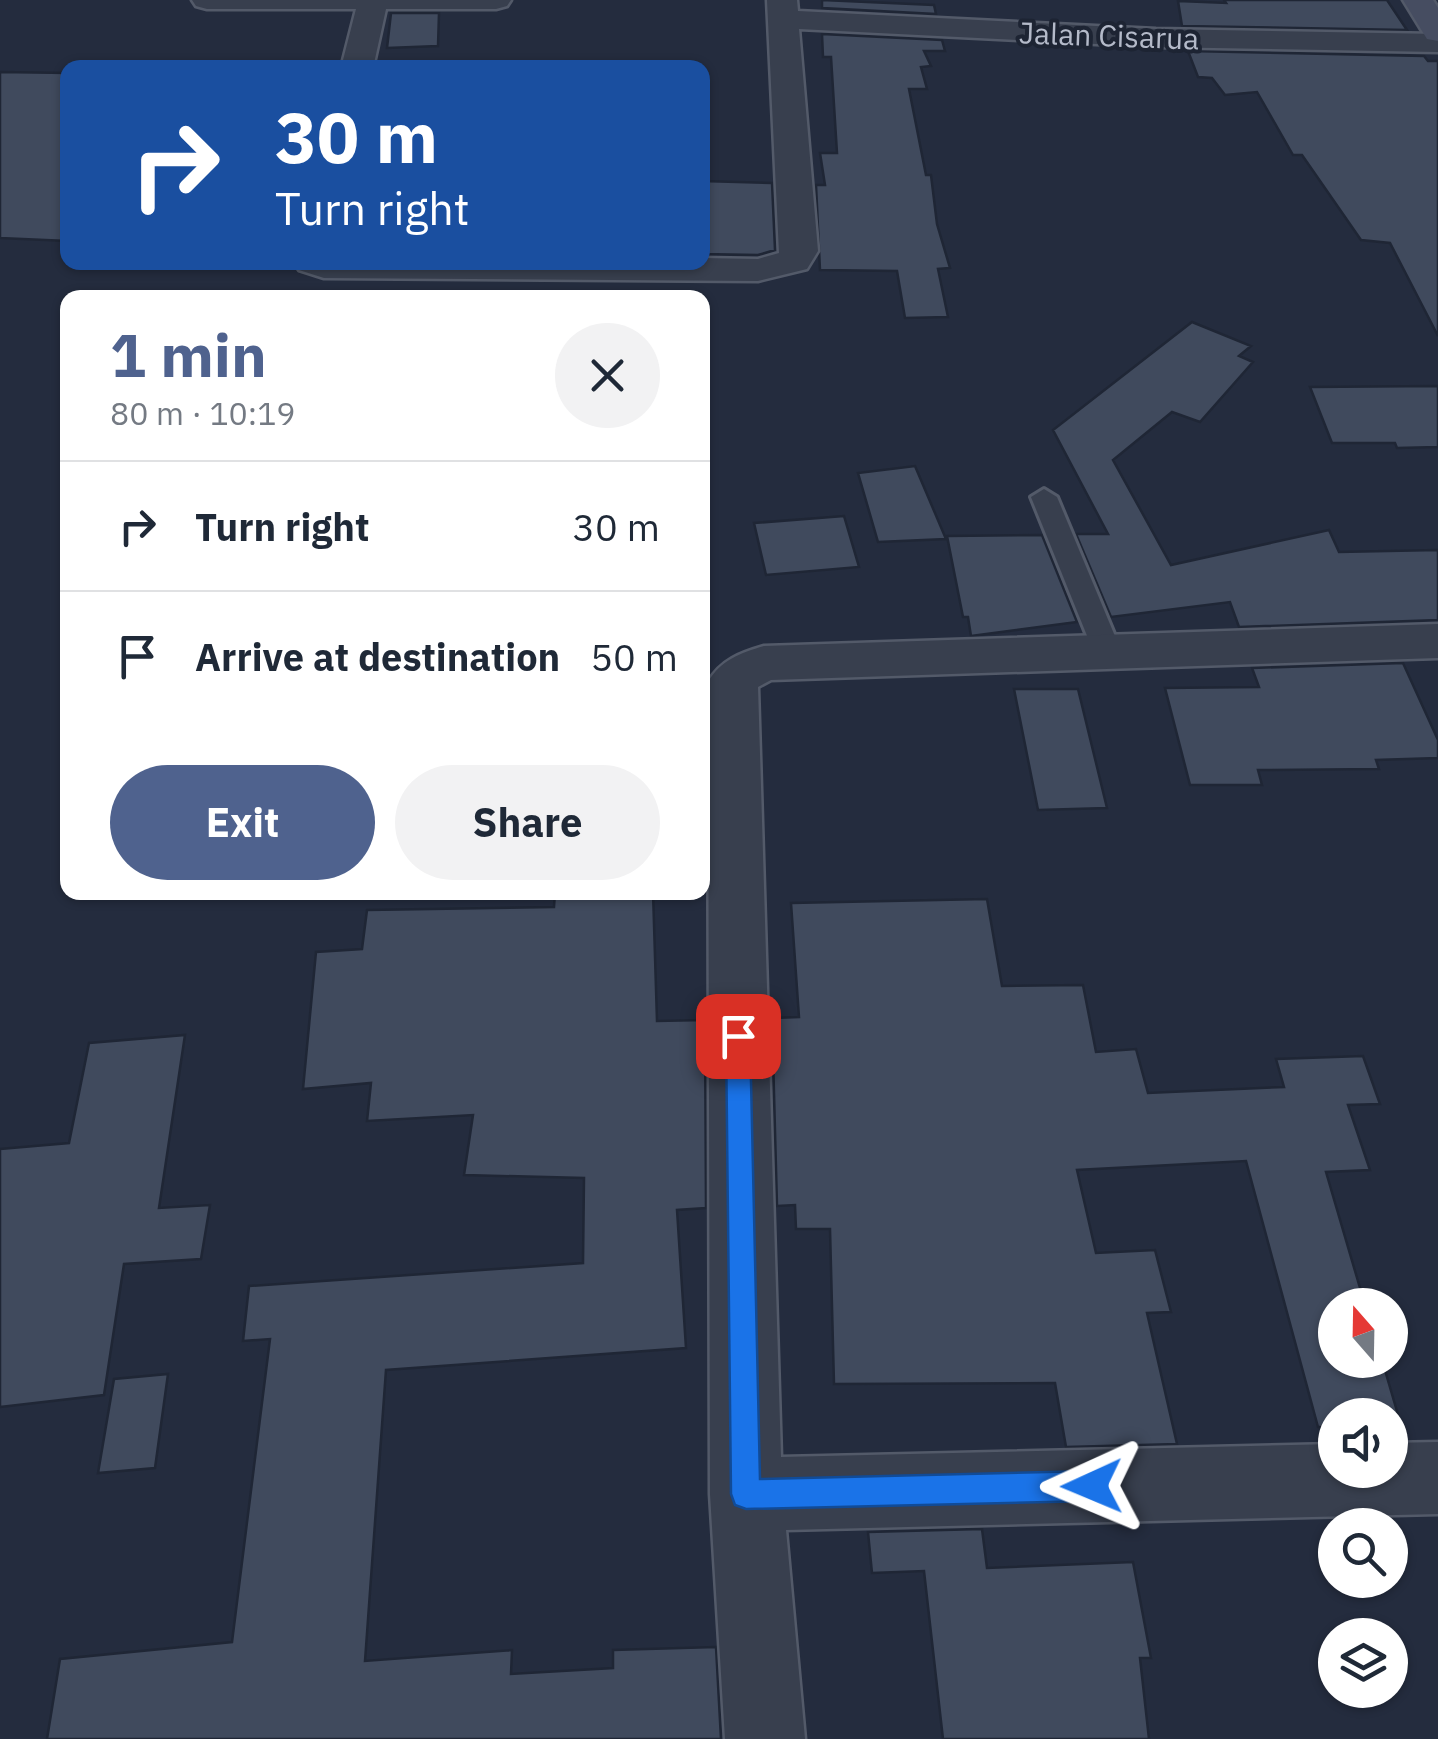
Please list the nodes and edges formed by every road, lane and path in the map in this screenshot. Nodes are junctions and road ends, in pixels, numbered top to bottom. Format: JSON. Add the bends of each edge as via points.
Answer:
{"nodes":[{"id":1,"x":207,"y":0,"type":"edge"},
{"id":2,"x":496,"y":0,"type":"edge"},
{"id":3,"x":1418,"y":0,"type":"edge"},
{"id":4,"x":372,"y":2,"type":"edge"},
{"id":5,"x":781,"y":10,"type":"edge"},
{"id":6,"x":1438,"y":32,"type":"edge"},
{"id":7,"x":1438,"y":43,"type":"edge"},
{"id":8,"x":358,"y":60,"type":"edge"},
{"id":9,"x":710,"y":270,"type":"edge"},
{"id":10,"x":1044,"y":496,"type":"dead end"},
{"id":11,"x":1438,"y":641,"type":"edge"},
{"id":12,"x":1108,"y":653,"type":"junction"},
{"id":13,"x":1438,"y":1478,"type":"edge"},
{"id":14,"x":746,"y":1494,"type":"junction"},
{"id":15,"x":765,"y":1739,"type":"edge"}],
"edges":[{"from":1,"to":4,"type":"street"},
{"from":2,"to":4,"type":"street"},
{"from":3,"to":6,"type":"main road"},
{"from":4,"to":8,"type":"street"},
{"from":5,"to":7,"type":"street","name":"Jalan Cisarua","via":[[1156,38]]},
{"from":5,"to":9,"type":"street","via":[[799,251],[794,261],[758,270]]},
{"from":10,"to":12,"type":"lane"},
{"from":11,"to":12,"type":"street"},
{"from":12,"to":14,"type":"street","via":[[764,663],[734,682]]},
{"from":13,"to":14,"type":"street"},
{"from":14,"to":15,"type":"street"}]}
